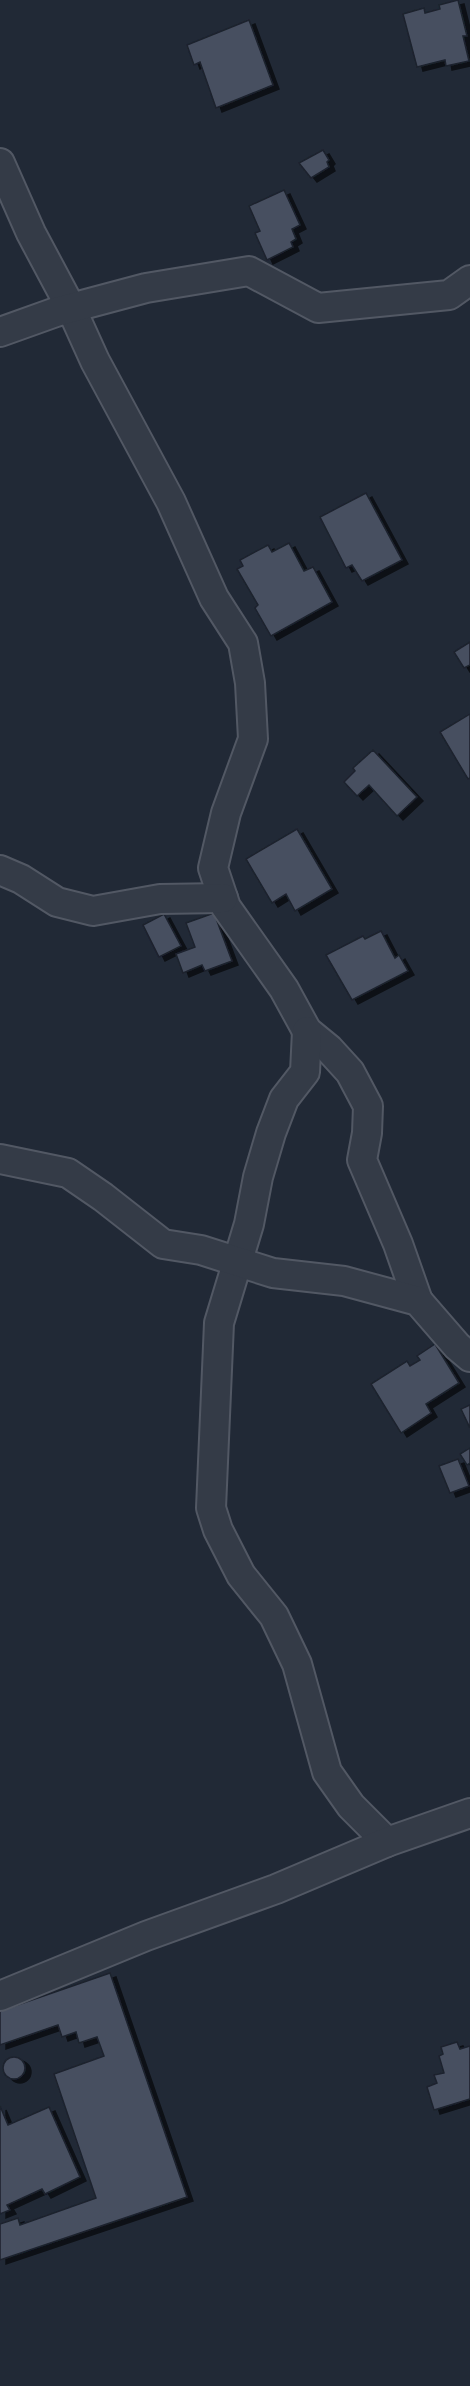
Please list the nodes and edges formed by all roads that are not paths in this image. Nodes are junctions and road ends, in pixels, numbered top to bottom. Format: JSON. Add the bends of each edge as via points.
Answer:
{"nodes":[{"id":1,"x":0,"y":164,"type":"edge"},
{"id":2,"x":470,"y":280,"type":"edge"},
{"id":3,"x":71,"y":308,"type":"junction"},
{"id":4,"x":0,"y":332,"type":"edge"},
{"id":5,"x":0,"y":870,"type":"edge"},
{"id":6,"x":223,"y":898,"type":"junction"},
{"id":7,"x":307,"y":1031,"type":"junction"},
{"id":8,"x":0,"y":1159,"type":"edge"},
{"id":9,"x":238,"y":1260,"type":"junction"},
{"id":10,"x":418,"y":1301,"type":"junction"},
{"id":11,"x":470,"y":1357,"type":"edge"},
{"id":12,"x":470,"y":1813,"type":"edge"},
{"id":13,"x":387,"y":1842,"type":"junction"},
{"id":14,"x":0,"y":1996,"type":"edge"}],
"edges":[{"from":1,"to":3,"type":"street"},
{"from":2,"to":3,"type":"street","via":[[449,295],[318,308],[249,271],[146,288]]},
{"from":3,"to":4,"type":"street"},
{"from":3,"to":6,"type":"street","via":[[94,361],[171,502],[214,598],[243,643],[253,739],[226,813],[213,868]]},
{"from":5,"to":6,"type":"street","via":[[57,902],[93,911],[160,899]]},
{"from":6,"to":7,"type":"street","via":[[284,988]]},
{"from":7,"to":9,"type":"street","via":[[305,1072],[284,1099]]},
{"from":7,"to":10,"type":"street","via":[[351,1072],[368,1106],[362,1160]]},
{"from":8,"to":9,"type":"street","via":[[68,1173],[163,1244]]},
{"from":9,"to":10,"type":"street","via":[[273,1273],[344,1281]]},
{"from":9,"to":13,"type":"street","via":[[219,1323],[211,1508],[241,1575],[274,1616],[297,1664],[327,1772],[351,1806]]},
{"from":10,"to":11,"type":"street"},
{"from":12,"to":13,"type":"street"},
{"from":13,"to":14,"type":"street"}]}
